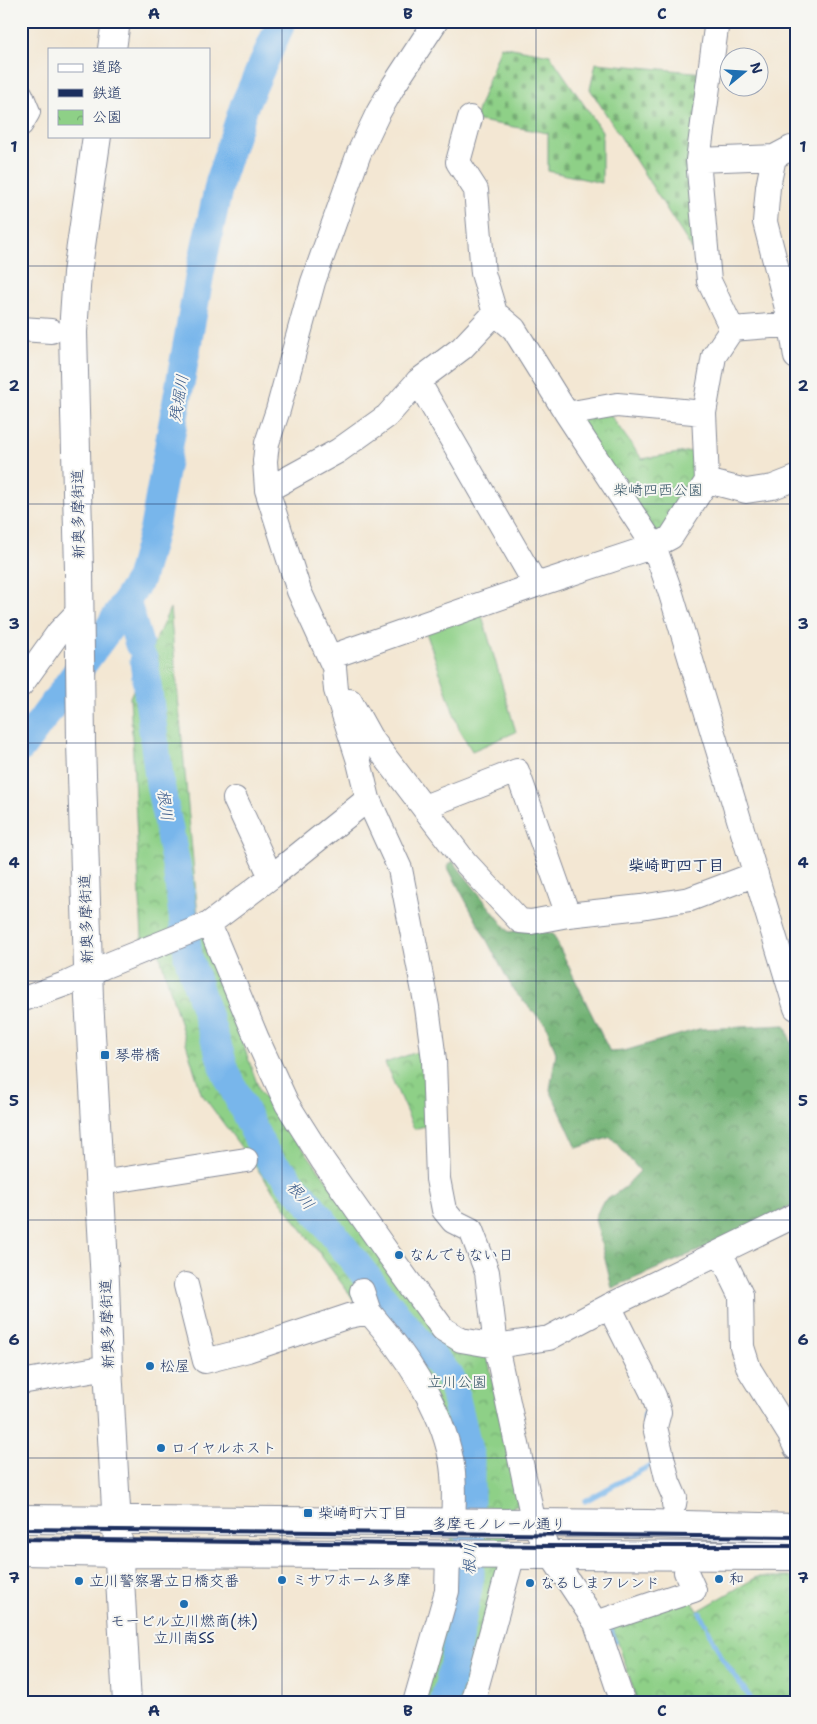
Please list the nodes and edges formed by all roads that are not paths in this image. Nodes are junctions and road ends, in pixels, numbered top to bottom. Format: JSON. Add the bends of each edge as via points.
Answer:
{"nodes":[{"id":1,"x":116,"y":21,"type":"edge"},
{"id":2,"x":436,"y":21,"type":"edge"},
{"id":3,"x":717,"y":21,"type":"edge"},
{"id":4,"x":112,"y":48,"type":"edge"},
{"id":5,"x":21,"y":95,"type":"edge"},
{"id":6,"x":470,"y":118,"type":"dead end"},
{"id":7,"x":21,"y":124,"type":"edge"},
{"id":8,"x":97,"y":138,"type":"edge"},
{"id":9,"x":796,"y":148,"type":"edge"},
{"id":10,"x":774,"y":157,"type":"junction"},
{"id":11,"x":698,"y":160,"type":"junction"},
{"id":12,"x":495,"y":313,"type":"junction"},
{"id":13,"x":793,"y":324,"type":"edge"},
{"id":14,"x":21,"y":329,"type":"edge"},
{"id":15,"x":732,"y":329,"type":"junction"},
{"id":16,"x":51,"y":331,"type":"dead end"},
{"id":17,"x":796,"y":357,"type":"edge"},
{"id":18,"x":418,"y":381,"type":"junction"},
{"id":19,"x":704,"y":413,"type":"junction"},
{"id":20,"x":567,"y":414,"type":"junction"},
{"id":21,"x":796,"y":478,"type":"edge"},
{"id":22,"x":707,"y":481,"type":"junction"},
{"id":23,"x":267,"y":490,"type":"junction"},
{"id":24,"x":654,"y":546,"type":"junction"},
{"id":25,"x":536,"y":585,"type":"junction"},
{"id":26,"x":80,"y":610,"type":"junction"},
{"id":27,"x":332,"y":662,"type":"junction"},
{"id":28,"x":21,"y":685,"type":"edge"},
{"id":29,"x":235,"y":799,"type":"dead end"},
{"id":30,"x":368,"y":799,"type":"junction"},
{"id":31,"x":424,"y":807,"type":"junction"},
{"id":32,"x":756,"y":874,"type":"junction"},
{"id":33,"x":271,"y":877,"type":"junction"},
{"id":34,"x":568,"y":914,"type":"junction"},
{"id":35,"x":209,"y":924,"type":"junction"},
{"id":36,"x":88,"y":974,"type":"junction"},
{"id":37,"x":21,"y":1000,"type":"edge"},
{"id":38,"x":796,"y":1008,"type":"edge"},
{"id":39,"x":246,"y":1160,"type":"dead end"},
{"id":40,"x":100,"y":1183,"type":"junction"},
{"id":41,"x":796,"y":1215,"type":"edge"},
{"id":42,"x":720,"y":1252,"type":"junction"},
{"id":43,"x":186,"y":1285,"type":"dead end"},
{"id":44,"x":610,"y":1306,"type":"junction"},
{"id":45,"x":496,"y":1346,"type":"junction"},
{"id":46,"x":108,"y":1367,"type":"junction"},
{"id":47,"x":21,"y":1382,"type":"edge"},
{"id":48,"x":794,"y":1439,"type":"edge"},
{"id":49,"x":674,"y":1504,"type":"dead end"},
{"id":50,"x":21,"y":1520,"type":"edge"},
{"id":51,"x":118,"y":1520,"type":"junction"},
{"id":52,"x":454,"y":1524,"type":"junction"},
{"id":53,"x":522,"y":1524,"type":"junction"},
{"id":54,"x":796,"y":1528,"type":"edge"},
{"id":55,"x":21,"y":1551,"type":"edge"},
{"id":56,"x":119,"y":1553,"type":"junction"},
{"id":57,"x":451,"y":1554,"type":"junction"},
{"id":58,"x":510,"y":1554,"type":"junction"},
{"id":59,"x":551,"y":1555,"type":"junction"},
{"id":60,"x":796,"y":1556,"type":"edge"},
{"id":61,"x":686,"y":1572,"type":"dead end"},
{"id":62,"x":596,"y":1623,"type":"junction"},
{"id":63,"x":127,"y":1703,"type":"edge"},
{"id":64,"x":415,"y":1703,"type":"edge"},
{"id":65,"x":472,"y":1703,"type":"edge"},
{"id":66,"x":623,"y":1703,"type":"edge"}],
"edges":[{"from":1,"to":4,"type":"main road"},
{"from":2,"to":23,"type":"street","via":[[378,113],[359,153],[312,282],[267,443]]},
{"from":3,"to":11,"type":"street"},
{"from":5,"to":7,"type":"street","via":[[28,112]]},
{"from":6,"to":12,"type":"street","via":[[458,162],[476,190],[483,274]]},
{"from":8,"to":26,"type":"main road","name":"新奥多摩街道","via":[[77,273],[74,332]]},
{"from":9,"to":10,"type":"street"},
{"from":10,"to":11,"type":"street"},
{"from":10,"to":13,"type":"street","via":[[765,222]]},
{"from":11,"to":15,"type":"street","via":[[709,281]]},
{"from":12,"to":18,"type":"street","via":[[462,348]]},
{"from":12,"to":20,"type":"street","via":[[514,329]]},
{"from":13,"to":15,"type":"street"},
{"from":13,"to":17,"type":"street"},
{"from":14,"to":16,"type":"street"},
{"from":15,"to":19,"type":"street","via":[[714,356]]},
{"from":18,"to":23,"type":"street","via":[[387,416],[338,451]]},
{"from":18,"to":25,"type":"street"},
{"from":19,"to":20,"type":"street","via":[[617,405]]},
{"from":19,"to":22,"type":"street"},
{"from":20,"to":24,"type":"street"},
{"from":21,"to":22,"type":"street","via":[[773,487],[746,491]]},
{"from":22,"to":24,"type":"street","via":[[671,537]]},
{"from":23,"to":27,"type":"street","via":[[299,591]]},
{"from":24,"to":25,"type":"street"},
{"from":24,"to":32,"type":"street"},
{"from":25,"to":27,"type":"street"},
{"from":26,"to":28,"type":"street","via":[[58,632]]},
{"from":26,"to":36,"type":"main road","name":"新奥多摩街道"},
{"from":27,"to":30,"type":"street","via":[[336,690]]},
{"from":27,"to":31,"type":"street","via":[[370,737]]},
{"from":29,"to":33,"type":"street"},
{"from":30,"to":33,"type":"street"},
{"from":30,"to":45,"type":"street","via":[[400,869],[427,1007],[434,1070],[438,1179],[444,1210],[452,1220],[471,1230],[487,1272]]},
{"from":31,"to":34,"type":"street","via":[[466,862],[520,921],[531,922]]},
{"from":31,"to":34,"type":"street","via":[[517,771]]},
{"from":32,"to":34,"type":"street","via":[[690,899]]},
{"from":32,"to":38,"type":"street"},
{"from":33,"to":35,"type":"street"},
{"from":35,"to":36,"type":"street"},
{"from":35,"to":45,"type":"street","via":[[287,1104],[323,1161],[444,1329],[461,1340]]},
{"from":36,"to":37,"type":"street"},
{"from":36,"to":40,"type":"main road","name":"新奥多摩街道"},
{"from":39,"to":40,"type":"street"},
{"from":40,"to":46,"type":"main road","name":"新奥多摩街道"},
{"from":41,"to":42,"type":"street"},
{"from":42,"to":44,"type":"street"},
{"from":42,"to":48,"type":"street","via":[[741,1295],[742,1347],[749,1368]]},
{"from":43,"to":52,"type":"street","via":[[205,1361],[349,1316],[366,1302],[416,1375],[443,1428],[451,1459]]},
{"from":44,"to":45,"type":"street","via":[[549,1338]]},
{"from":44,"to":49,"type":"street","via":[[657,1404],[659,1412],[655,1427]]},
{"from":45,"to":53,"type":"street"},
{"from":46,"to":47,"type":"street"},
{"from":46,"to":51,"type":"main road","name":"新奥多摩街道"},
{"from":50,"to":51,"type":"main road","name":"多摩モノレール通り"},
{"from":51,"to":52,"type":"main road","name":"多摩モノレール通り"},
{"from":51,"to":56,"type":"main road","name":"新奥多摩街道"},
{"from":52,"to":53,"type":"main road","name":"多摩モノレール通り"},
{"from":53,"to":54,"type":"main road","name":"多摩モノレール通り"},
{"from":53,"to":59,"type":"street"},
{"from":55,"to":56,"type":"main road","name":"多摩モノレール通り"},
{"from":56,"to":57,"type":"main road","name":"多摩モノレール通り"},
{"from":56,"to":63,"type":"main road","name":"新奥多摩街道"},
{"from":57,"to":58,"type":"main road","name":"多摩モノレール通り"},
{"from":57,"to":64,"type":"street","via":[[447,1592]]},
{"from":58,"to":59,"type":"main road","name":"多摩モノレール通り"},
{"from":58,"to":65,"type":"street"},
{"from":59,"to":60,"type":"main road","name":"多摩モノレール通り"},
{"from":59,"to":62,"type":"street"},
{"from":61,"to":62,"type":"street","via":[[694,1590]]},
{"from":62,"to":66,"type":"street"}]}
